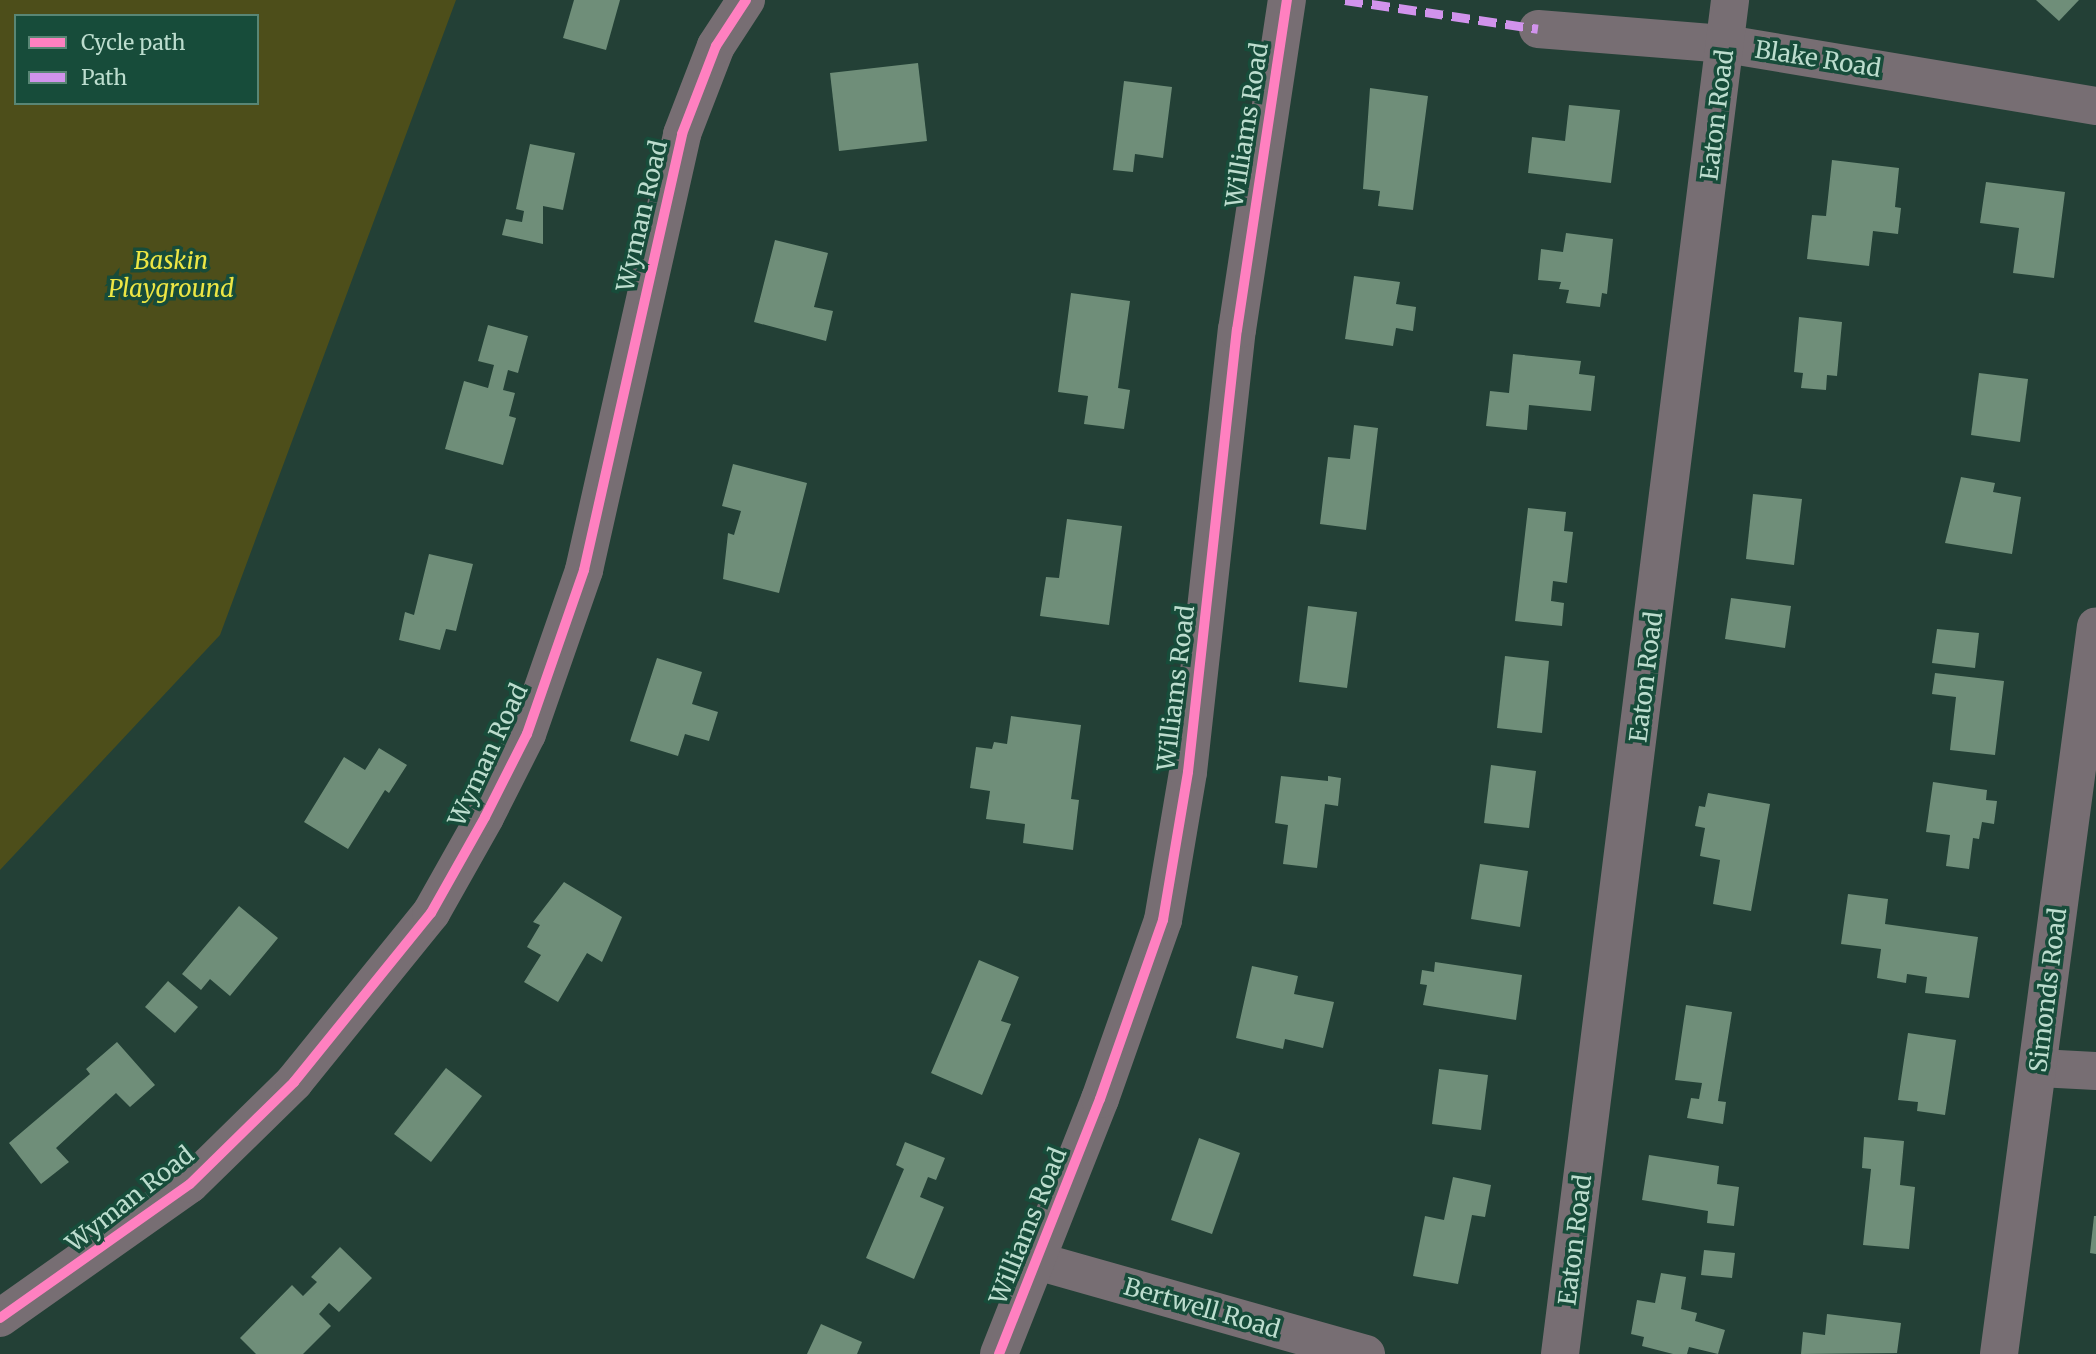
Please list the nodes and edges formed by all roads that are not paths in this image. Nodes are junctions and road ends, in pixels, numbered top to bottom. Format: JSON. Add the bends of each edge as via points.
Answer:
{"nodes":[{"id":1,"x":746,"y":0,"type":"edge"},
{"id":2,"x":1287,"y":0,"type":"edge"},
{"id":3,"x":1730,"y":0,"type":"edge"},
{"id":4,"x":1538,"y":29,"type":"dead end"},
{"id":5,"x":1726,"y":44,"type":"junction"},
{"id":6,"x":2096,"y":106,"type":"edge"},
{"id":7,"x":2096,"y":626,"type":"edge"},
{"id":8,"x":2039,"y":1068,"type":"junction"},
{"id":9,"x":2096,"y":1071,"type":"edge"},
{"id":10,"x":1037,"y":1261,"type":"junction"},
{"id":11,"x":0,"y":1318,"type":"edge"},
{"id":12,"x":999,"y":1354,"type":"edge"},
{"id":13,"x":1366,"y":1354,"type":"edge"},
{"id":14,"x":1560,"y":1354,"type":"edge"},
{"id":15,"x":1999,"y":1354,"type":"edge"}],
"edges":[{"from":1,"to":11,"type":"street","name":"Wyman Road","via":[[716,46],[682,134],[584,570],[527,734],[431,913],[294,1082],[190,1184]]},
{"from":2,"to":10,"type":"street","name":"Williams Road","via":[[1237,330],[1188,772],[1163,920]]},
{"from":3,"to":5,"type":"street","name":"Eaton Road"},
{"from":4,"to":5,"type":"street","name":"Blake Road"},
{"from":5,"to":6,"type":"street","name":"Blake Road"},
{"from":5,"to":14,"type":"street","name":"Eaton Road"},
{"from":7,"to":8,"type":"street","name":"Simonds Road"},
{"from":8,"to":9,"type":"street"},
{"from":8,"to":15,"type":"street","name":"Simonds Road"},
{"from":10,"to":12,"type":"street","name":"Williams Road"},
{"from":10,"to":13,"type":"street","name":"Bertwell Road"}]}
